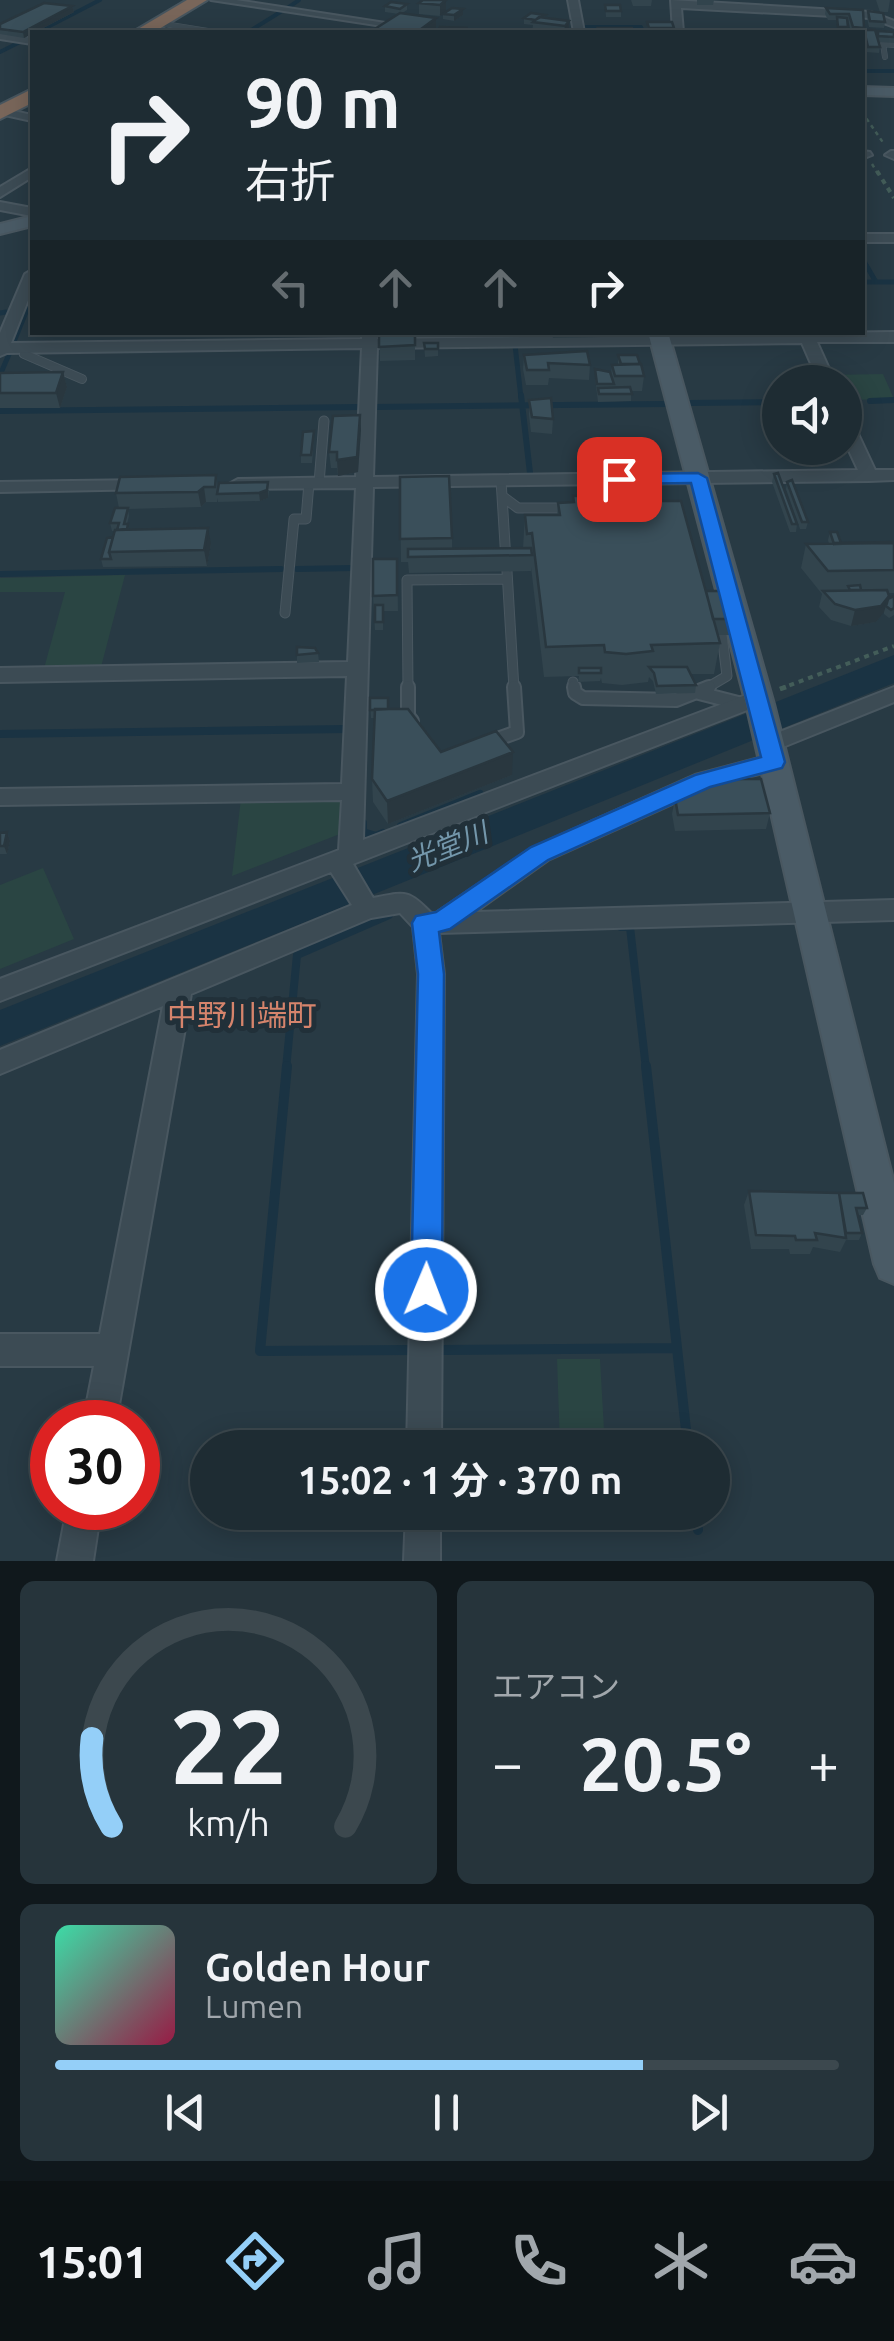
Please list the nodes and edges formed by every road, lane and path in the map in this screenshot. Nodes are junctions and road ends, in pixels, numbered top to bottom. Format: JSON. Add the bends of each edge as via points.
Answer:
{"nodes":[{"id":1,"x":199,"y":0,"type":"edge"},
{"id":2,"x":216,"y":0,"type":"edge"},
{"id":3,"x":573,"y":0,"type":"edge"},
{"id":4,"x":860,"y":0,"type":"edge"},
{"id":5,"x":674,"y":2,"type":"edge"},
{"id":6,"x":715,"y":4,"type":"edge"},
{"id":7,"x":747,"y":4,"type":"edge"},
{"id":8,"x":388,"y":7,"type":"edge"},
{"id":9,"x":872,"y":15,"type":"junction"},
{"id":10,"x":893,"y":21,"type":"edge"},
{"id":11,"x":364,"y":22,"type":"junction"},
{"id":12,"x":150,"y":28,"type":"edge"},
{"id":13,"x":182,"y":30,"type":"edge"},
{"id":14,"x":351,"y":30,"type":"edge"},
{"id":15,"x":424,"y":30,"type":"edge"},
{"id":16,"x":579,"y":30,"type":"edge"},
{"id":17,"x":678,"y":30,"type":"edge"},
{"id":18,"x":0,"y":36,"type":"edge"},
{"id":19,"x":30,"y":41,"type":"edge"},
{"id":20,"x":894,"y":45,"type":"edge"},
{"id":21,"x":885,"y":57,"type":"dead end"},
{"id":22,"x":865,"y":92,"type":"edge"},
{"id":23,"x":894,"y":92,"type":"edge"},
{"id":24,"x":30,"y":96,"type":"edge"},
{"id":25,"x":1,"y":112,"type":"edge"},
{"id":26,"x":865,"y":116,"type":"edge"},
{"id":27,"x":30,"y":118,"type":"edge"},
{"id":28,"x":893,"y":155,"type":"edge"},
{"id":29,"x":865,"y":156,"type":"edge"},
{"id":30,"x":30,"y":173,"type":"edge"},
{"id":31,"x":0,"y":192,"type":"edge"},
{"id":32,"x":894,"y":198,"type":"edge"},
{"id":33,"x":0,"y":206,"type":"edge"},
{"id":34,"x":30,"y":212,"type":"edge"},
{"id":35,"x":30,"y":222,"type":"edge"},
{"id":36,"x":0,"y":229,"type":"edge"},
{"id":37,"x":865,"y":238,"type":"edge"},
{"id":38,"x":894,"y":238,"type":"edge"},
{"id":39,"x":30,"y":279,"type":"edge"},
{"id":40,"x":0,"y":308,"type":"edge"},
{"id":41,"x":18,"y":308,"type":"junction"},
{"id":42,"x":806,"y":335,"type":"edge"},
{"id":43,"x":669,"y":336,"type":"edge"},
{"id":44,"x":894,"y":337,"type":"edge"},
{"id":45,"x":370,"y":338,"type":"edge"},
{"id":46,"x":1,"y":348,"type":"edge"},
{"id":47,"x":26,"y":348,"type":"junction"},
{"id":48,"x":819,"y":365,"type":"edge"},
{"id":49,"x":82,"y":378,"type":"dead end"},
{"id":50,"x":324,"y":422,"type":"dead end"},
{"id":51,"x":862,"y":462,"type":"edge"},
{"id":52,"x":868,"y":476,"type":"junction"},
{"id":53,"x":894,"y":476,"type":"edge"},
{"id":54,"x":698,"y":478,"type":"junction"},
{"id":55,"x":365,"y":482,"type":"junction"},
{"id":56,"x":314,"y":483,"type":"junction"},
{"id":57,"x":222,"y":484,"type":"edge"},
{"id":58,"x":169,"y":485,"type":"edge"},
{"id":59,"x":0,"y":487,"type":"edge"},
{"id":60,"x":502,"y":488,"type":"junction"},
{"id":61,"x":585,"y":508,"type":"edge"},
{"id":62,"x":507,"y":571,"type":"junction"},
{"id":63,"x":285,"y":614,"type":"dead end"},
{"id":64,"x":722,"y":635,"type":"edge"},
{"id":65,"x":894,"y":646,"type":"edge"},
{"id":66,"x":358,"y":669,"type":"junction"},
{"id":67,"x":0,"y":676,"type":"edge"},
{"id":68,"x":573,"y":682,"type":"dead end"},
{"id":69,"x":699,"y":694,"type":"junction"},
{"id":70,"x":894,"y":694,"type":"edge"},
{"id":71,"x":753,"y":702,"type":"junction"},
{"id":72,"x":420,"y":730,"type":"edge"},
{"id":73,"x":480,"y":746,"type":"edge"},
{"id":74,"x":770,"y":748,"type":"junction"},
{"id":75,"x":354,"y":792,"type":"junction"},
{"id":76,"x":0,"y":797,"type":"edge"},
{"id":77,"x":343,"y":862,"type":"junction"},
{"id":78,"x":367,"y":909,"type":"junction"},
{"id":79,"x":894,"y":910,"type":"edge"},
{"id":80,"x":810,"y":912,"type":"junction"},
{"id":81,"x":433,"y":922,"type":"junction"},
{"id":82,"x":178,"y":988,"type":"junction"},
{"id":83,"x":0,"y":990,"type":"edge"},
{"id":84,"x":0,"y":1062,"type":"edge"},
{"id":85,"x":894,"y":1264,"type":"edge"},
{"id":86,"x":0,"y":1350,"type":"edge"},
{"id":87,"x":113,"y":1350,"type":"junction"},
{"id":88,"x":104,"y":1400,"type":"edge"},
{"id":89,"x":424,"y":1430,"type":"edge"},
{"id":90,"x":80,"y":1530,"type":"edge"},
{"id":91,"x":423,"y":1530,"type":"edge"},
{"id":92,"x":74,"y":1561,"type":"edge"},
{"id":93,"x":422,"y":1561,"type":"edge"}],
"edges":[{"from":1,"to":12,"type":"highway"},
{"from":2,"to":11,"type":"street"},
{"from":3,"to":16,"type":"street"},
{"from":4,"to":9,"type":"street"},
{"from":5,"to":6,"type":"street"},
{"from":5,"to":17,"type":"street"},
{"from":6,"to":7,"type":"street"},
{"from":7,"to":9,"type":"street"},
{"from":8,"to":11,"type":"street"},
{"from":9,"to":10,"type":"street"},
{"from":11,"to":14,"type":"street"},
{"from":11,"to":15,"type":"street"},
{"from":12,"to":13,"type":"lane"},
{"from":18,"to":19,"type":"street"},
{"from":20,"to":21,"type":"lane","via":[[882,44]]},
{"from":22,"to":23,"type":"street"},
{"from":24,"to":25,"type":"highway"},
{"from":25,"to":27,"type":"street"},
{"from":26,"to":28,"type":"path"},
{"from":29,"to":32,"type":"path"},
{"from":30,"to":31,"type":"street"},
{"from":33,"to":34,"type":"street"},
{"from":35,"to":36,"type":"street"},
{"from":37,"to":38,"type":"street"},
{"from":39,"to":41,"type":"street"},
{"from":40,"to":41,"type":"street"},
{"from":41,"to":46,"type":"street"},
{"from":42,"to":43,"type":"street"},
{"from":42,"to":44,"type":"street"},
{"from":42,"to":48,"type":"street"},
{"from":43,"to":45,"type":"street"},
{"from":43,"to":54,"type":"street"},
{"from":45,"to":47,"type":"street"},
{"from":45,"to":55,"type":"street"},
{"from":46,"to":47,"type":"street"},
{"from":47,"to":49,"type":"lane","via":[[24,354]]},
{"from":50,"to":56,"type":"lane"},
{"from":51,"to":52,"type":"street"},
{"from":52,"to":53,"type":"street"},
{"from":52,"to":54,"type":"street"},
{"from":54,"to":60,"type":"street"},
{"from":54,"to":71,"type":"street"},
{"from":55,"to":56,"type":"street"},
{"from":55,"to":60,"type":"street"},
{"from":55,"to":66,"type":"street"},
{"from":56,"to":57,"type":"street"},
{"from":56,"to":63,"type":"lane","via":[[306,519],[294,519]]},
{"from":58,"to":59,"type":"street"},
{"from":60,"to":61,"type":"lane","via":[[518,508]]},
{"from":60,"to":62,"type":"lane"},
{"from":62,"to":72,"type":"lane","via":[[408,580],[408,716]]},
{"from":62,"to":73,"type":"lane","via":[[517,732]]},
{"from":64,"to":69,"type":"lane","via":[[727,676]]},
{"from":65,"to":71,"type":"path"},
{"from":66,"to":67,"type":"street"},
{"from":66,"to":75,"type":"street"},
{"from":68,"to":69,"type":"lane","via":[[583,698],[676,700]]},
{"from":69,"to":71,"type":"lane"},
{"from":70,"to":74,"type":"street"},
{"from":71,"to":74,"type":"street"},
{"from":71,"to":77,"type":"street"},
{"from":74,"to":80,"type":"street"},
{"from":74,"to":81,"type":"street","via":[[540,854]]},
{"from":75,"to":76,"type":"street"},
{"from":75,"to":77,"type":"street"},
{"from":77,"to":78,"type":"street"},
{"from":77,"to":83,"type":"street"},
{"from":78,"to":81,"type":"street","via":[[405,902]]},
{"from":78,"to":82,"type":"street"},
{"from":79,"to":80,"type":"street"},
{"from":80,"to":81,"type":"street"},
{"from":80,"to":85,"type":"street"},
{"from":81,"to":89,"type":"street"},
{"from":82,"to":84,"type":"street"},
{"from":82,"to":87,"type":"street"},
{"from":86,"to":87,"type":"street"},
{"from":87,"to":88,"type":"street"},
{"from":90,"to":92,"type":"street"},
{"from":91,"to":93,"type":"street"}]}
